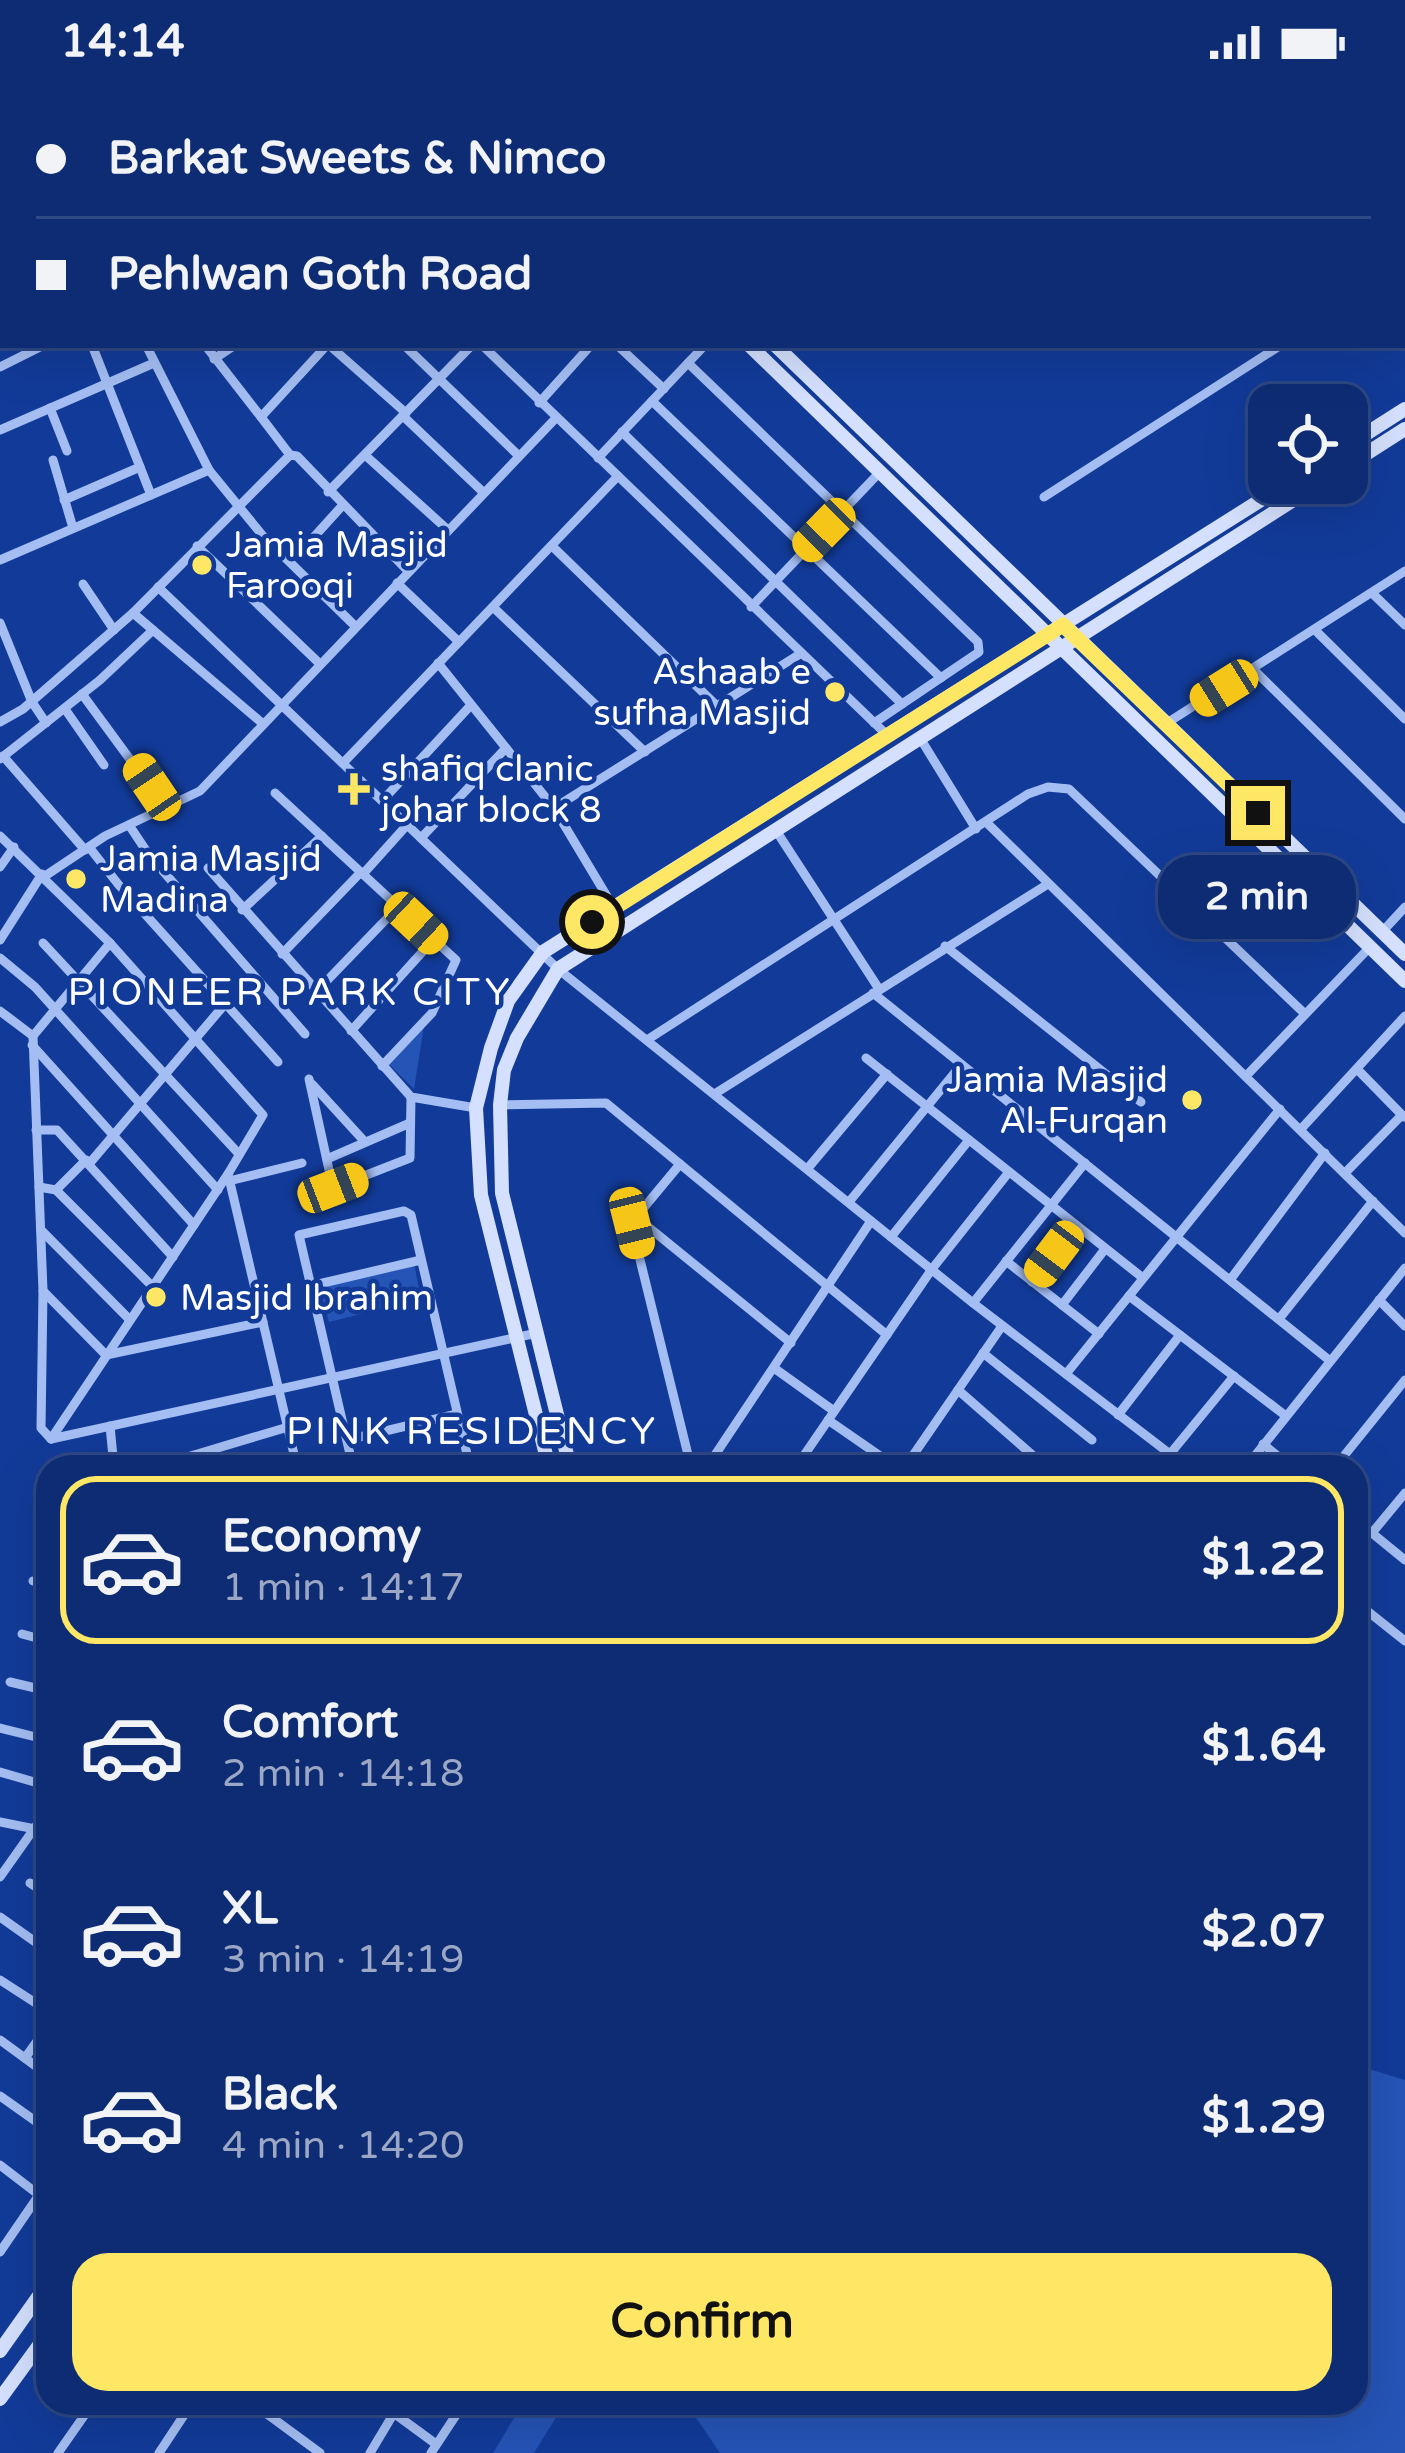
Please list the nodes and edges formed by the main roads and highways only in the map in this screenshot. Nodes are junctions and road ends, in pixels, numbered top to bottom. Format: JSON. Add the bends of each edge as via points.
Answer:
{"nodes":[{"id":1,"x":752,"y":348,"type":"edge"},
{"id":2,"x":778,"y":348,"type":"edge"},
{"id":3,"x":1405,"y":409,"type":"edge"},
{"id":4,"x":1405,"y":429,"type":"edge"},
{"id":5,"x":1368,"y":433,"type":"edge"},
{"id":6,"x":1368,"y":453,"type":"edge"},
{"id":7,"x":1255,"y":504,"type":"edge"},
{"id":8,"x":1287,"y":504,"type":"edge"},
{"id":9,"x":1063,"y":625,"type":"junction"},
{"id":10,"x":1047,"y":635,"type":"junction"},
{"id":11,"x":1076,"y":639,"type":"junction"},
{"id":12,"x":1061,"y":650,"type":"junction"},
{"id":13,"x":1405,"y":954,"type":"edge"},
{"id":14,"x":1405,"y":981,"type":"edge"},
{"id":15,"x":546,"y":1455,"type":"edge"},
{"id":16,"x":567,"y":1455,"type":"edge"},
{"id":17,"x":36,"y":2300,"type":"edge"},
{"id":18,"x":36,"y":2349,"type":"edge"},
{"id":19,"x":0,"y":2351,"type":"edge"},
{"id":20,"x":0,"y":2399,"type":"edge"}],
"edges":[{"from":1,"to":10,"type":"main road"},
{"from":2,"to":9,"type":"main road"},
{"from":3,"to":5,"type":"main road"},
{"from":4,"to":6,"type":"main road"},
{"from":7,"to":9,"type":"main road"},
{"from":8,"to":11,"type":"main road"},
{"from":9,"to":10,"type":"main road"},
{"from":9,"to":11,"type":"main road"},
{"from":10,"to":12,"type":"main road"},
{"from":10,"to":15,"type":"main road","via":[[543,952],[508,1001],[476,1108],[481,1195]]},
{"from":11,"to":12,"type":"main road"},
{"from":11,"to":13,"type":"main road"},
{"from":12,"to":14,"type":"main road"},
{"from":12,"to":16,"type":"main road","via":[[558,969],[504,1070],[500,1105],[502,1192]]},
{"from":17,"to":19,"type":"main road"},
{"from":18,"to":20,"type":"main road"}]}
